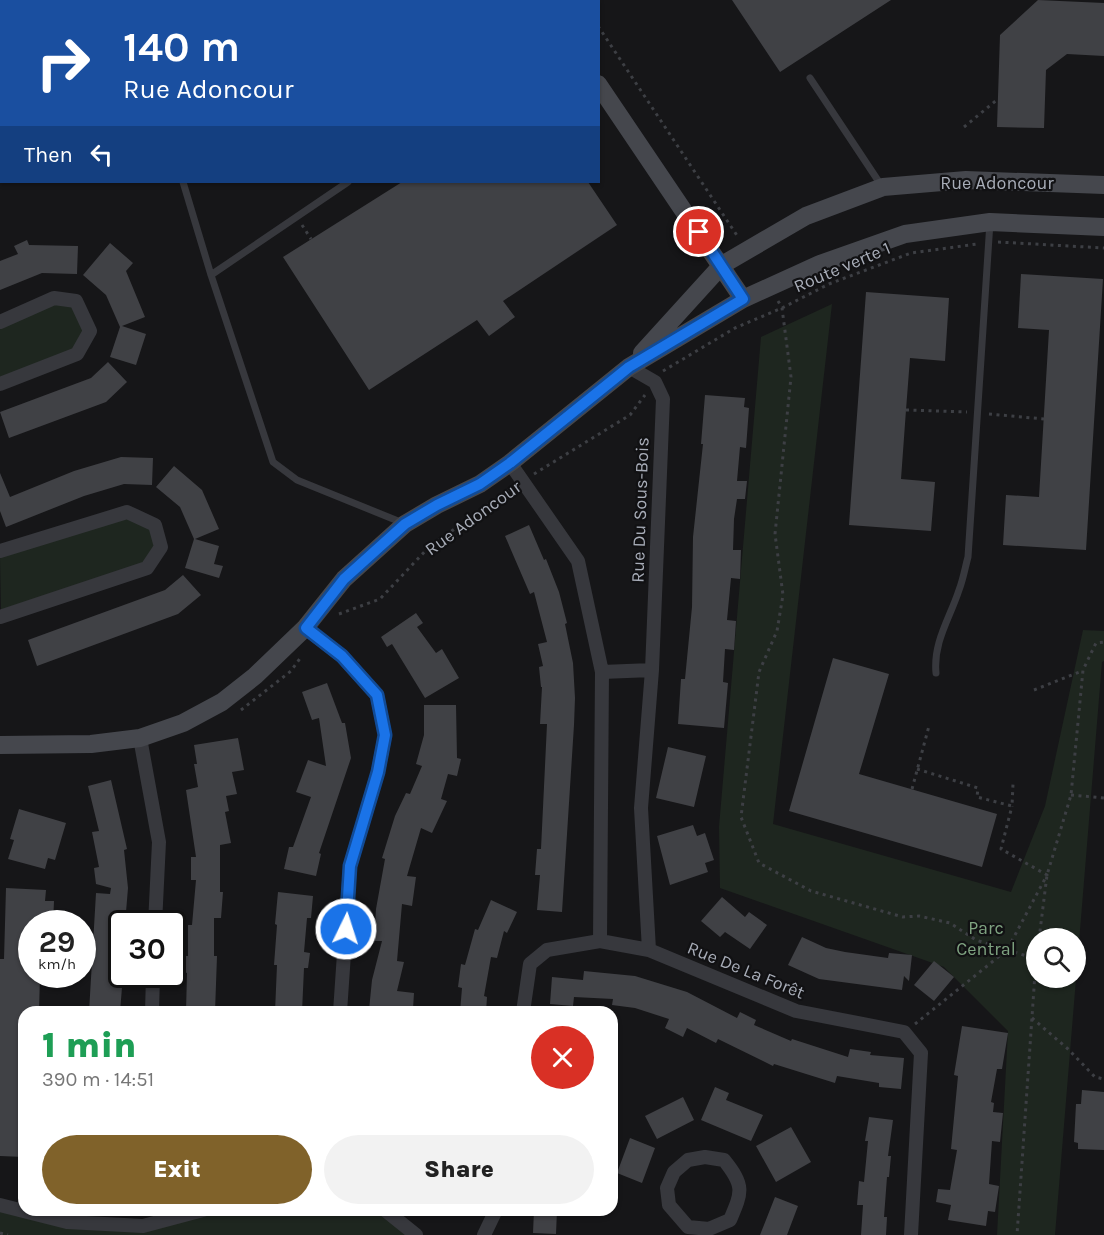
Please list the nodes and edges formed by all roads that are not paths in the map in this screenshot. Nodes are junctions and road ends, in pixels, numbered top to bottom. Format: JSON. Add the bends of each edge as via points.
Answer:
{"nodes":[{"id":1,"x":810,"y":78,"type":"dead end"},
{"id":2,"x":600,"y":87,"type":"edge"},
{"id":3,"x":183,"y":183,"type":"edge"},
{"id":4,"x":347,"y":183,"type":"edge"},
{"id":5,"x":1104,"y":185,"type":"edge"},
{"id":6,"x":883,"y":187,"type":"junction"},
{"id":7,"x":990,"y":222,"type":"junction"},
{"id":8,"x":1104,"y":227,"type":"edge"},
{"id":9,"x":722,"y":265,"type":"junction"},
{"id":10,"x":211,"y":275,"type":"junction"},
{"id":11,"x":743,"y":299,"type":"junction"},
{"id":12,"x":0,"y":322,"type":"edge"},
{"id":13,"x":629,"y":367,"type":"junction"},
{"id":14,"x":0,"y":384,"type":"edge"},
{"id":15,"x":510,"y":463,"type":"junction"},
{"id":16,"x":405,"y":524,"type":"junction"},
{"id":17,"x":0,"y":551,"type":"edge"},
{"id":18,"x":0,"y":616,"type":"edge"},
{"id":19,"x":312,"y":633,"type":"junction"},
{"id":20,"x":652,"y":670,"type":"junction"},
{"id":21,"x":602,"y":672,"type":"junction"},
{"id":22,"x":936,"y":673,"type":"dead end"},
{"id":23,"x":140,"y":738,"type":"junction"},
{"id":24,"x":0,"y":746,"type":"edge"},
{"id":25,"x":156,"y":910,"type":"edge"},
{"id":26,"x":600,"y":941,"type":"junction"},
{"id":27,"x":649,"y":950,"type":"junction"},
{"id":28,"x":153,"y":988,"type":"edge"},
{"id":29,"x":152,"y":1006,"type":"edge"},
{"id":30,"x":340,"y":1006,"type":"edge"},
{"id":31,"x":525,"y":1006,"type":"edge"},
{"id":32,"x":0,"y":1205,"type":"edge"},
{"id":33,"x":18,"y":1210,"type":"edge"},
{"id":34,"x":44,"y":1216,"type":"edge"},
{"id":35,"x":143,"y":1216,"type":"edge"},
{"id":36,"x":180,"y":1216,"type":"edge"},
{"id":37,"x":392,"y":1216,"type":"edge"},
{"id":38,"x":493,"y":1216,"type":"edge"},
{"id":39,"x":143,"y":1226,"type":"junction"},
{"id":40,"x":686,"y":1231,"type":"edge"},
{"id":41,"x":416,"y":1235,"type":"edge"},
{"id":42,"x":484,"y":1235,"type":"edge"},
{"id":43,"x":911,"y":1235,"type":"edge"}],
"edges":[{"from":1,"to":6,"type":"lane"},
{"from":2,"to":9,"type":"street"},
{"from":3,"to":10,"type":"lane"},
{"from":4,"to":10,"type":"lane"},
{"from":5,"to":6,"type":"street","name":"Rue Adoncour","via":[[966,180]]},
{"from":6,"to":9,"type":"street","name":"Rue Adoncour","via":[[806,216]]},
{"from":7,"to":8,"type":"street","name":"Rue Adoncour"},
{"from":7,"to":11,"type":"street","name":"Rue Adoncour","via":[[905,234],[820,264]]},
{"from":7,"to":22,"type":"lane","via":[[968,557],[959,591],[940,634],[934,659]]},
{"from":9,"to":11,"type":"street"},
{"from":9,"to":13,"type":"street","name":"Rue Adoncour"},
{"from":10,"to":16,"type":"lane","via":[[273,462],[297,480]]},
{"from":11,"to":13,"type":"street","name":"Rue Adoncour"},
{"from":12,"to":14,"type":"street","via":[[54,298],[76,301],[90,331],[77,354]]},
{"from":13,"to":15,"type":"street","name":"Rue Adoncour"},
{"from":13,"to":20,"type":"street","name":"Rue Du Sous-Bois","via":[[655,382],[663,399]]},
{"from":15,"to":16,"type":"street","name":"Rue Adoncour","via":[[480,484]]},
{"from":15,"to":21,"type":"street","via":[[578,561]]},
{"from":16,"to":19,"type":"street","name":"Rue Adoncour","via":[[344,579]]},
{"from":17,"to":18,"type":"street","via":[[127,512],[154,525],[160,547],[147,568]]},
{"from":19,"to":23,"type":"street","name":"Rue Adoncour","via":[[222,702],[183,723]]},
{"from":19,"to":30,"type":"street","via":[[342,656],[377,695],[385,735],[350,866]]},
{"from":20,"to":21,"type":"street"},
{"from":20,"to":27,"type":"street","name":"Rue Du Sous-Bois","via":[[641,808]]},
{"from":21,"to":26,"type":"street"},
{"from":23,"to":24,"type":"street","name":"Rue Adoncour","via":[[91,744]]},
{"from":23,"to":25,"type":"street","via":[[159,842]]},
{"from":26,"to":27,"type":"street","name":"Rue De La Forêt"},
{"from":26,"to":31,"type":"street","name":"Rue De La Forêt","via":[[547,950],[530,963]]},
{"from":27,"to":43,"type":"street","name":"Rue De La Forêt","via":[[795,1011],[904,1032],[921,1053]]},
{"from":28,"to":29,"type":"street"},
{"from":32,"to":33,"type":"street"},
{"from":34,"to":39,"type":"street","via":[[68,1222]]},
{"from":35,"to":39,"type":"street"},
{"from":36,"to":39,"type":"street"},
{"from":37,"to":41,"type":"street"},
{"from":38,"to":42,"type":"street"},
{"from":40,"to":40,"type":"street","via":[[709,1229],[730,1220],[741,1194],[735,1174],[724,1160],[705,1157],[688,1161],[674,1172],[667,1188],[669,1205]]}]}
